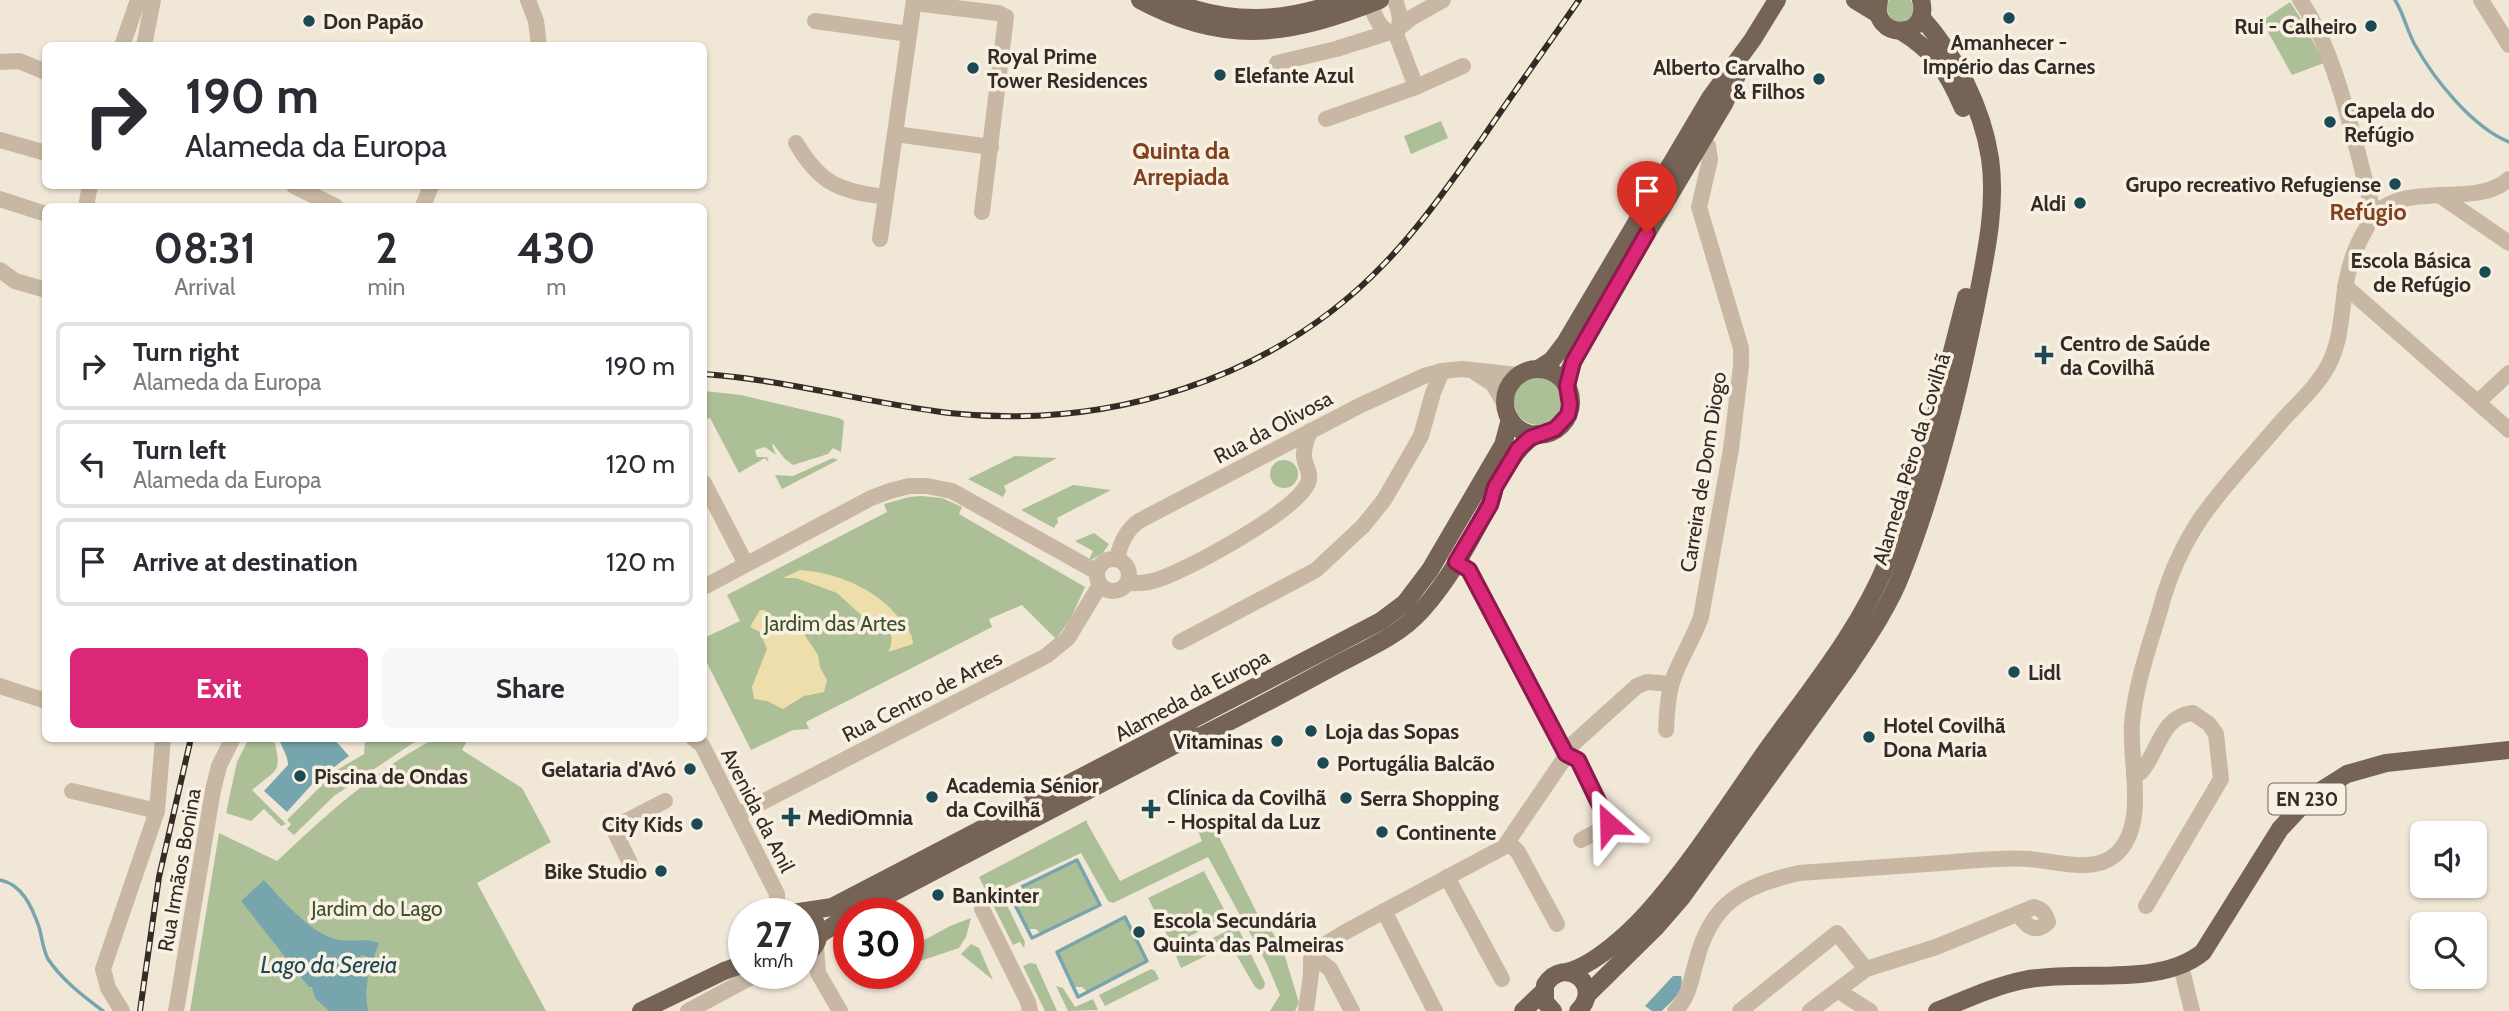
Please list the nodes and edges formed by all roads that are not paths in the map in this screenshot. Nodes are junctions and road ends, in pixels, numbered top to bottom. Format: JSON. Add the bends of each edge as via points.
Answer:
{"nodes":[{"id":1,"x":138,"y":0,"type":"edge"},
{"id":2,"x":153,"y":0,"type":"edge"},
{"id":3,"x":528,"y":0,"type":"edge"},
{"id":4,"x":1140,"y":0,"type":"edge"},
{"id":5,"x":1168,"y":0,"type":"edge"},
{"id":6,"x":1345,"y":0,"type":"edge"},
{"id":7,"x":1395,"y":0,"type":"edge"},
{"id":8,"x":1443,"y":0,"type":"edge"},
{"id":9,"x":1777,"y":0,"type":"edge"},
{"id":10,"x":1856,"y":0,"type":"edge"},
{"id":11,"x":2300,"y":0,"type":"edge"},
{"id":12,"x":2482,"y":0,"type":"edge"},
{"id":13,"x":914,"y":1,"type":"edge"},
{"id":14,"x":1375,"y":2,"type":"edge"},
{"id":15,"x":1924,"y":6,"type":"edge"},
{"id":16,"x":1879,"y":7,"type":"edge"},
{"id":17,"x":815,"y":21,"type":"dead end"},
{"id":18,"x":1395,"y":31,"type":"junction"},
{"id":19,"x":1901,"y":31,"type":"junction"},
{"id":20,"x":909,"y":34,"type":"junction"},
{"id":21,"x":1753,"y":39,"type":"junction"},
{"id":22,"x":123,"y":42,"type":"edge"},
{"id":23,"x":145,"y":42,"type":"edge"},
{"id":24,"x":539,"y":42,"type":"edge"},
{"id":25,"x":2509,"y":45,"type":"edge"},
{"id":26,"x":0,"y":62,"type":"edge"},
{"id":27,"x":1277,"y":63,"type":"dead end"},
{"id":28,"x":1463,"y":66,"type":"dead end"},
{"id":29,"x":42,"y":70,"type":"edge"},
{"id":30,"x":1416,"y":87,"type":"junction"},
{"id":31,"x":1326,"y":118,"type":"dead end"},
{"id":32,"x":895,"y":134,"type":"junction"},
{"id":33,"x":0,"y":139,"type":"edge"},
{"id":34,"x":1702,"y":141,"type":"junction"},
{"id":35,"x":796,"y":143,"type":"dead end"},
{"id":36,"x":991,"y":146,"type":"junction"},
{"id":37,"x":42,"y":152,"type":"edge"},
{"id":38,"x":2509,"y":179,"type":"edge"},
{"id":39,"x":300,"y":189,"type":"edge"},
{"id":40,"x":2439,"y":195,"type":"junction"},
{"id":41,"x":886,"y":197,"type":"junction"},
{"id":42,"x":0,"y":199,"type":"edge"},
{"id":43,"x":329,"y":203,"type":"edge"},
{"id":44,"x":982,"y":212,"type":"dead end"},
{"id":45,"x":42,"y":213,"type":"edge"},
{"id":46,"x":2374,"y":215,"type":"junction"},
{"id":47,"x":880,"y":239,"type":"dead end"},
{"id":48,"x":2509,"y":243,"type":"edge"},
{"id":49,"x":0,"y":270,"type":"edge"},
{"id":50,"x":2345,"y":286,"type":"junction"},
{"id":51,"x":42,"y":289,"type":"edge"},
{"id":52,"x":1538,"y":369,"type":"junction"},
{"id":53,"x":1442,"y":370,"type":"junction"},
{"id":54,"x":1474,"y":371,"type":"junction"},
{"id":55,"x":2509,"y":373,"type":"edge"},
{"id":56,"x":1518,"y":375,"type":"junction"},
{"id":57,"x":1404,"y":385,"type":"junction"},
{"id":58,"x":1567,"y":386,"type":"junction"},
{"id":59,"x":2478,"y":402,"type":"junction"},
{"id":60,"x":1507,"y":411,"type":"junction"},
{"id":61,"x":1428,"y":412,"type":"junction"},
{"id":62,"x":2509,"y":430,"type":"edge"},
{"id":63,"x":1311,"y":431,"type":"junction"},
{"id":64,"x":1537,"y":434,"type":"junction"},
{"id":65,"x":1275,"y":450,"type":"junction"},
{"id":66,"x":1304,"y":458,"type":"junction"},
{"id":67,"x":707,"y":490,"type":"edge"},
{"id":68,"x":1117,"y":559,"type":"junction"},
{"id":69,"x":1456,"y":562,"type":"junction"},
{"id":70,"x":746,"y":564,"type":"junction"},
{"id":71,"x":1098,"y":579,"type":"junction"},
{"id":72,"x":1128,"y":583,"type":"junction"},
{"id":73,"x":707,"y":585,"type":"edge"},
{"id":74,"x":1180,"y":642,"type":"dead end"},
{"id":75,"x":1671,"y":684,"type":"junction"},
{"id":76,"x":0,"y":686,"type":"edge"},
{"id":77,"x":42,"y":700,"type":"edge"},
{"id":78,"x":1666,"y":730,"type":"dead end"},
{"id":79,"x":163,"y":742,"type":"edge"},
{"id":80,"x":231,"y":742,"type":"edge"},
{"id":81,"x":700,"y":742,"type":"edge"},
{"id":82,"x":2509,"y":750,"type":"edge"},
{"id":83,"x":1566,"y":752,"type":"junction"},
{"id":84,"x":2134,"y":774,"type":"junction"},
{"id":85,"x":72,"y":791,"type":"dead end"},
{"id":86,"x":665,"y":802,"type":"dead end"},
{"id":87,"x":157,"y":811,"type":"junction"},
{"id":88,"x":737,"y":815,"type":"junction"},
{"id":89,"x":1581,"y":840,"type":"dead end"},
{"id":90,"x":1509,"y":843,"type":"junction"},
{"id":91,"x":628,"y":871,"type":"dead end"},
{"id":92,"x":1447,"y":877,"type":"junction"},
{"id":93,"x":777,"y":894,"type":"junction"},
{"id":94,"x":777,"y":898,"type":"edge"},
{"id":95,"x":784,"y":898,"type":"edge"},
{"id":96,"x":881,"y":898,"type":"edge"},
{"id":97,"x":2146,"y":906,"type":"dead end"},
{"id":98,"x":819,"y":909,"type":"edge"},
{"id":99,"x":982,"y":909,"type":"dead end"},
{"id":100,"x":1384,"y":911,"type":"junction"},
{"id":101,"x":2019,"y":915,"type":"dead end"},
{"id":102,"x":1557,"y":924,"type":"dead end"},
{"id":103,"x":833,"y":928,"type":"edge"},
{"id":104,"x":819,"y":940,"type":"edge"},
{"id":105,"x":1313,"y":956,"type":"junction"},
{"id":106,"x":2181,"y":966,"type":"junction"},
{"id":107,"x":1866,"y":969,"type":"junction"},
{"id":108,"x":728,"y":970,"type":"edge"},
{"id":109,"x":1567,"y":972,"type":"junction"},
{"id":110,"x":819,"y":974,"type":"edge"},
{"id":111,"x":1502,"y":979,"type":"dead end"},
{"id":112,"x":730,"y":989,"type":"edge"},
{"id":113,"x":1840,"y":989,"type":"junction"},
{"id":114,"x":1544,"y":992,"type":"junction"},
{"id":115,"x":1587,"y":1004,"type":"edge"},
{"id":116,"x":122,"y":1011,"type":"edge"},
{"id":117,"x":176,"y":1011,"type":"edge"},
{"id":118,"x":641,"y":1011,"type":"edge"},
{"id":119,"x":688,"y":1011,"type":"edge"},
{"id":120,"x":840,"y":1011,"type":"edge"},
{"id":121,"x":1030,"y":1011,"type":"edge"},
{"id":122,"x":1306,"y":1011,"type":"edge"},
{"id":123,"x":1352,"y":1011,"type":"edge"},
{"id":124,"x":1435,"y":1011,"type":"edge"},
{"id":125,"x":1522,"y":1011,"type":"edge"},
{"id":126,"x":1553,"y":1011,"type":"edge"},
{"id":127,"x":1675,"y":1011,"type":"edge"},
{"id":128,"x":1740,"y":1011,"type":"edge"},
{"id":129,"x":1810,"y":1011,"type":"edge"},
{"id":130,"x":1870,"y":1011,"type":"edge"},
{"id":131,"x":1937,"y":1011,"type":"edge"},
{"id":132,"x":2192,"y":1011,"type":"edge"}],
"edges":[{"from":1,"to":22,"type":"street"},
{"from":2,"to":23,"type":"street"},
{"from":3,"to":24,"type":"street"},
{"from":4,"to":14,"type":"main road","via":[[1184,20],[1249,32],[1299,27]]},
{"from":5,"to":6,"type":"main road","via":[[1210,14],[1249,19],[1296,15]]},
{"from":7,"to":18,"type":"street","via":[[1401,17]]},
{"from":8,"to":18,"type":"street"},
{"from":9,"to":21,"type":"main road","name":"Alameda da Europa"},
{"from":10,"to":16,"type":"main road","name":"Alameda Pêro da Covilhã"},
{"from":11,"to":46,"type":"street","via":[[2322,41],[2337,84]]},
{"from":12,"to":25,"type":"street"},
{"from":13,"to":20,"type":"street"},
{"from":13,"to":36,"type":"street","via":[[1006,17]]},
{"from":14,"to":18,"type":"street","via":[[1378,23]]},
{"from":15,"to":19,"type":"main road","name":"Alameda Pêro da Covilhã","via":[[1913,27]]},
{"from":15,"to":115,"type":"main road","name":"Alameda Pêro da Covilhã","via":[[1972,98],[1990,159],[1991,196],[1989,235],[1966,352],[1920,519],[1900,577],[1849,667],[1682,897]]},
{"from":16,"to":19,"type":"main road","name":"Alameda Pêro da Covilhã","via":[[1888,28]]},
{"from":17,"to":20,"type":"street"},
{"from":18,"to":27,"type":"street"},
{"from":18,"to":30,"type":"street"},
{"from":19,"to":109,"type":"main road","name":"Alameda Pêro da Covilhã","via":[[1922,43],[1956,91],[1974,143],[1980,192],[1979,235],[1970,282],[1901,526],[1878,582],[1846,638],[1682,868],[1626,933],[1587,964]]},
{"from":20,"to":32,"type":"street"},
{"from":21,"to":34,"type":"main road","name":"Alameda da Europa"},
{"from":21,"to":52,"type":"main road","name":"Alameda da Europa","via":[[1710,98],[1565,343]]},
{"from":26,"to":29,"type":"street","via":[[19,61]]},
{"from":28,"to":30,"type":"street"},
{"from":30,"to":31,"type":"street"},
{"from":32,"to":36,"type":"street"},
{"from":32,"to":41,"type":"street"},
{"from":33,"to":37,"type":"street"},
{"from":34,"to":58,"type":"main road","name":"Alameda da Europa","via":[[1581,344]]},
{"from":34,"to":75,"type":"street","name":"Carreira de Dom Diogo","via":[[1710,160],[1699,207],[1741,348],[1741,366],[1701,617]]},
{"from":35,"to":41,"type":"street","via":[[817,173],[835,187]]},
{"from":36,"to":44,"type":"street"},
{"from":38,"to":40,"type":"street","via":[[2500,187]]},
{"from":39,"to":43,"type":"street"},
{"from":40,"to":46,"type":"street","via":[[2394,201]]},
{"from":40,"to":48,"type":"street"},
{"from":41,"to":47,"type":"street"},
{"from":42,"to":45,"type":"street"},
{"from":46,"to":50,"type":"street","via":[[2353,254]]},
{"from":49,"to":51,"type":"street","via":[[15,281]]},
{"from":50,"to":59,"type":"street"},
{"from":50,"to":84,"type":"street","via":[[2339,338],[2318,382],[2200,520],[2174,572],[2141,676],[2132,724]]},
{"from":52,"to":56,"type":"main road","name":"Alameda da Europa"},
{"from":52,"to":58,"type":"main road","via":[[1554,373]]},
{"from":53,"to":54,"type":"street","name":"Rua da Olivosa"},
{"from":53,"to":57,"type":"street","name":"Rua da Olivosa"},
{"from":53,"to":61,"type":"street"},
{"from":54,"to":56,"type":"street","name":"Rua da Olivosa"},
{"from":54,"to":60,"type":"street","via":[[1493,384]]},
{"from":55,"to":59,"type":"street"},
{"from":56,"to":60,"type":"main road","name":"Alameda da Europa","via":[[1508,387]]},
{"from":57,"to":61,"type":"street"},
{"from":57,"to":63,"type":"street","name":"Rua da Olivosa"},
{"from":58,"to":64,"type":"main road","name":"Alameda da Europa","via":[[1568,415],[1555,429]]},
{"from":59,"to":62,"type":"street"},
{"from":60,"to":64,"type":"main road","via":[[1521,429]]},
{"from":60,"to":98,"type":"main road","name":"Alameda da Europa","via":[[1507,434],[1499,454],[1430,570],[1405,603],[1381,621],[843,902]]},
{"from":61,"to":74,"type":"street","via":[[1421,436],[1384,500],[1339,550],[1316,570]]},
{"from":63,"to":65,"type":"street","name":"Rua da Olivosa"},
{"from":63,"to":66,"type":"street"},
{"from":64,"to":69,"type":"main road","name":"Alameda da Europa","via":[[1518,449]]},
{"from":65,"to":66,"type":"street"},
{"from":65,"to":68,"type":"street","name":"Rua da Olivosa","via":[[1133,525]]},
{"from":66,"to":72,"type":"street","via":[[1308,483],[1276,515],[1165,577]]},
{"from":67,"to":70,"type":"street"},
{"from":68,"to":71,"type":"street","name":"Rua Centro de Artes","via":[[1104,562]]},
{"from":68,"to":72,"type":"street","via":[[1128,569]]},
{"from":69,"to":83,"type":"street","via":[[1469,570]]},
{"from":69,"to":96,"type":"main road","name":"Alameda da Europa","via":[[1420,613],[1379,643]]},
{"from":70,"to":71,"type":"street","via":[[871,498],[909,486],[927,486],[952,491]]},
{"from":70,"to":73,"type":"street"},
{"from":71,"to":72,"type":"street","via":[[1106,590],[1117,591]]},
{"from":71,"to":88,"type":"street","name":"Rua Centro de Artes","via":[[1068,638],[1056,650]]},
{"from":75,"to":78,"type":"street","name":"Carreira de Dom Diogo"},
{"from":75,"to":83,"type":"street","via":[[1637,686]]},
{"from":76,"to":77,"type":"street"},
{"from":79,"to":87,"type":"street"},
{"from":80,"to":117,"type":"street","name":"Rua Irmãos Bonina","via":[[213,790]]},
{"from":81,"to":88,"type":"street","name":"Avenida da Anil"},
{"from":82,"to":106,"type":"main road","number":"EN 230","via":[[2386,763],[2347,774],[2309,798],[2280,829],[2203,952]]},
{"from":83,"to":89,"type":"street","via":[[1578,760],[1609,821]]},
{"from":83,"to":90,"type":"street"},
{"from":84,"to":97,"type":"street","via":[[2141,772],[2174,718],[2193,713],[2216,734],[2221,779]]},
{"from":84,"to":127,"type":"street","via":[[2136,807],[2131,829],[2116,854],[2096,863],[2005,859],[1799,873],[1741,892],[1715,917],[1704,936],[1689,990]]},
{"from":85,"to":87,"type":"street"},
{"from":86,"to":91,"type":"street","via":[[613,828],[630,863]]},
{"from":87,"to":116,"type":"street","via":[[103,969]]},
{"from":88,"to":93,"type":"street","name":"Avenida da Anil"},
{"from":90,"to":92,"type":"street"},
{"from":90,"to":102,"type":"street"},
{"from":92,"to":100,"type":"street"},
{"from":92,"to":111,"type":"street"},
{"from":93,"to":94,"type":"street","name":"Avenida da Anil"},
{"from":93,"to":95,"type":"street","name":"Avenida da Anil"},
{"from":99,"to":121,"type":"street"},
{"from":100,"to":105,"type":"street","via":[[1323,943]]},
{"from":100,"to":124,"type":"street"},
{"from":101,"to":107,"type":"street"},
{"from":103,"to":104,"type":"main road","name":"Alameda da Europa"},
{"from":105,"to":122,"type":"street"},
{"from":105,"to":123,"type":"street","via":[[1330,970]]},
{"from":106,"to":131,"type":"main road","number":"EN 230","via":[[2155,972],[2024,980]]},
{"from":106,"to":132,"type":"street"},
{"from":107,"to":113,"type":"street"},
{"from":107,"to":128,"type":"street","via":[[1837,933]]},
{"from":108,"to":118,"type":"main road"},
{"from":109,"to":114,"type":"main road","name":"Alameda Pêro da Covilhã","via":[[1554,975]]},
{"from":109,"to":115,"type":"main road","name":"Alameda Pêro da Covilhã","via":[[1584,982]]},
{"from":110,"to":120,"type":"street"},
{"from":112,"to":119,"type":"street"},
{"from":113,"to":129,"type":"street"},
{"from":113,"to":130,"type":"street"},
{"from":114,"to":125,"type":"main road","name":"Alameda Pêro da Covilhã"},
{"from":114,"to":126,"type":"main road"}]}
